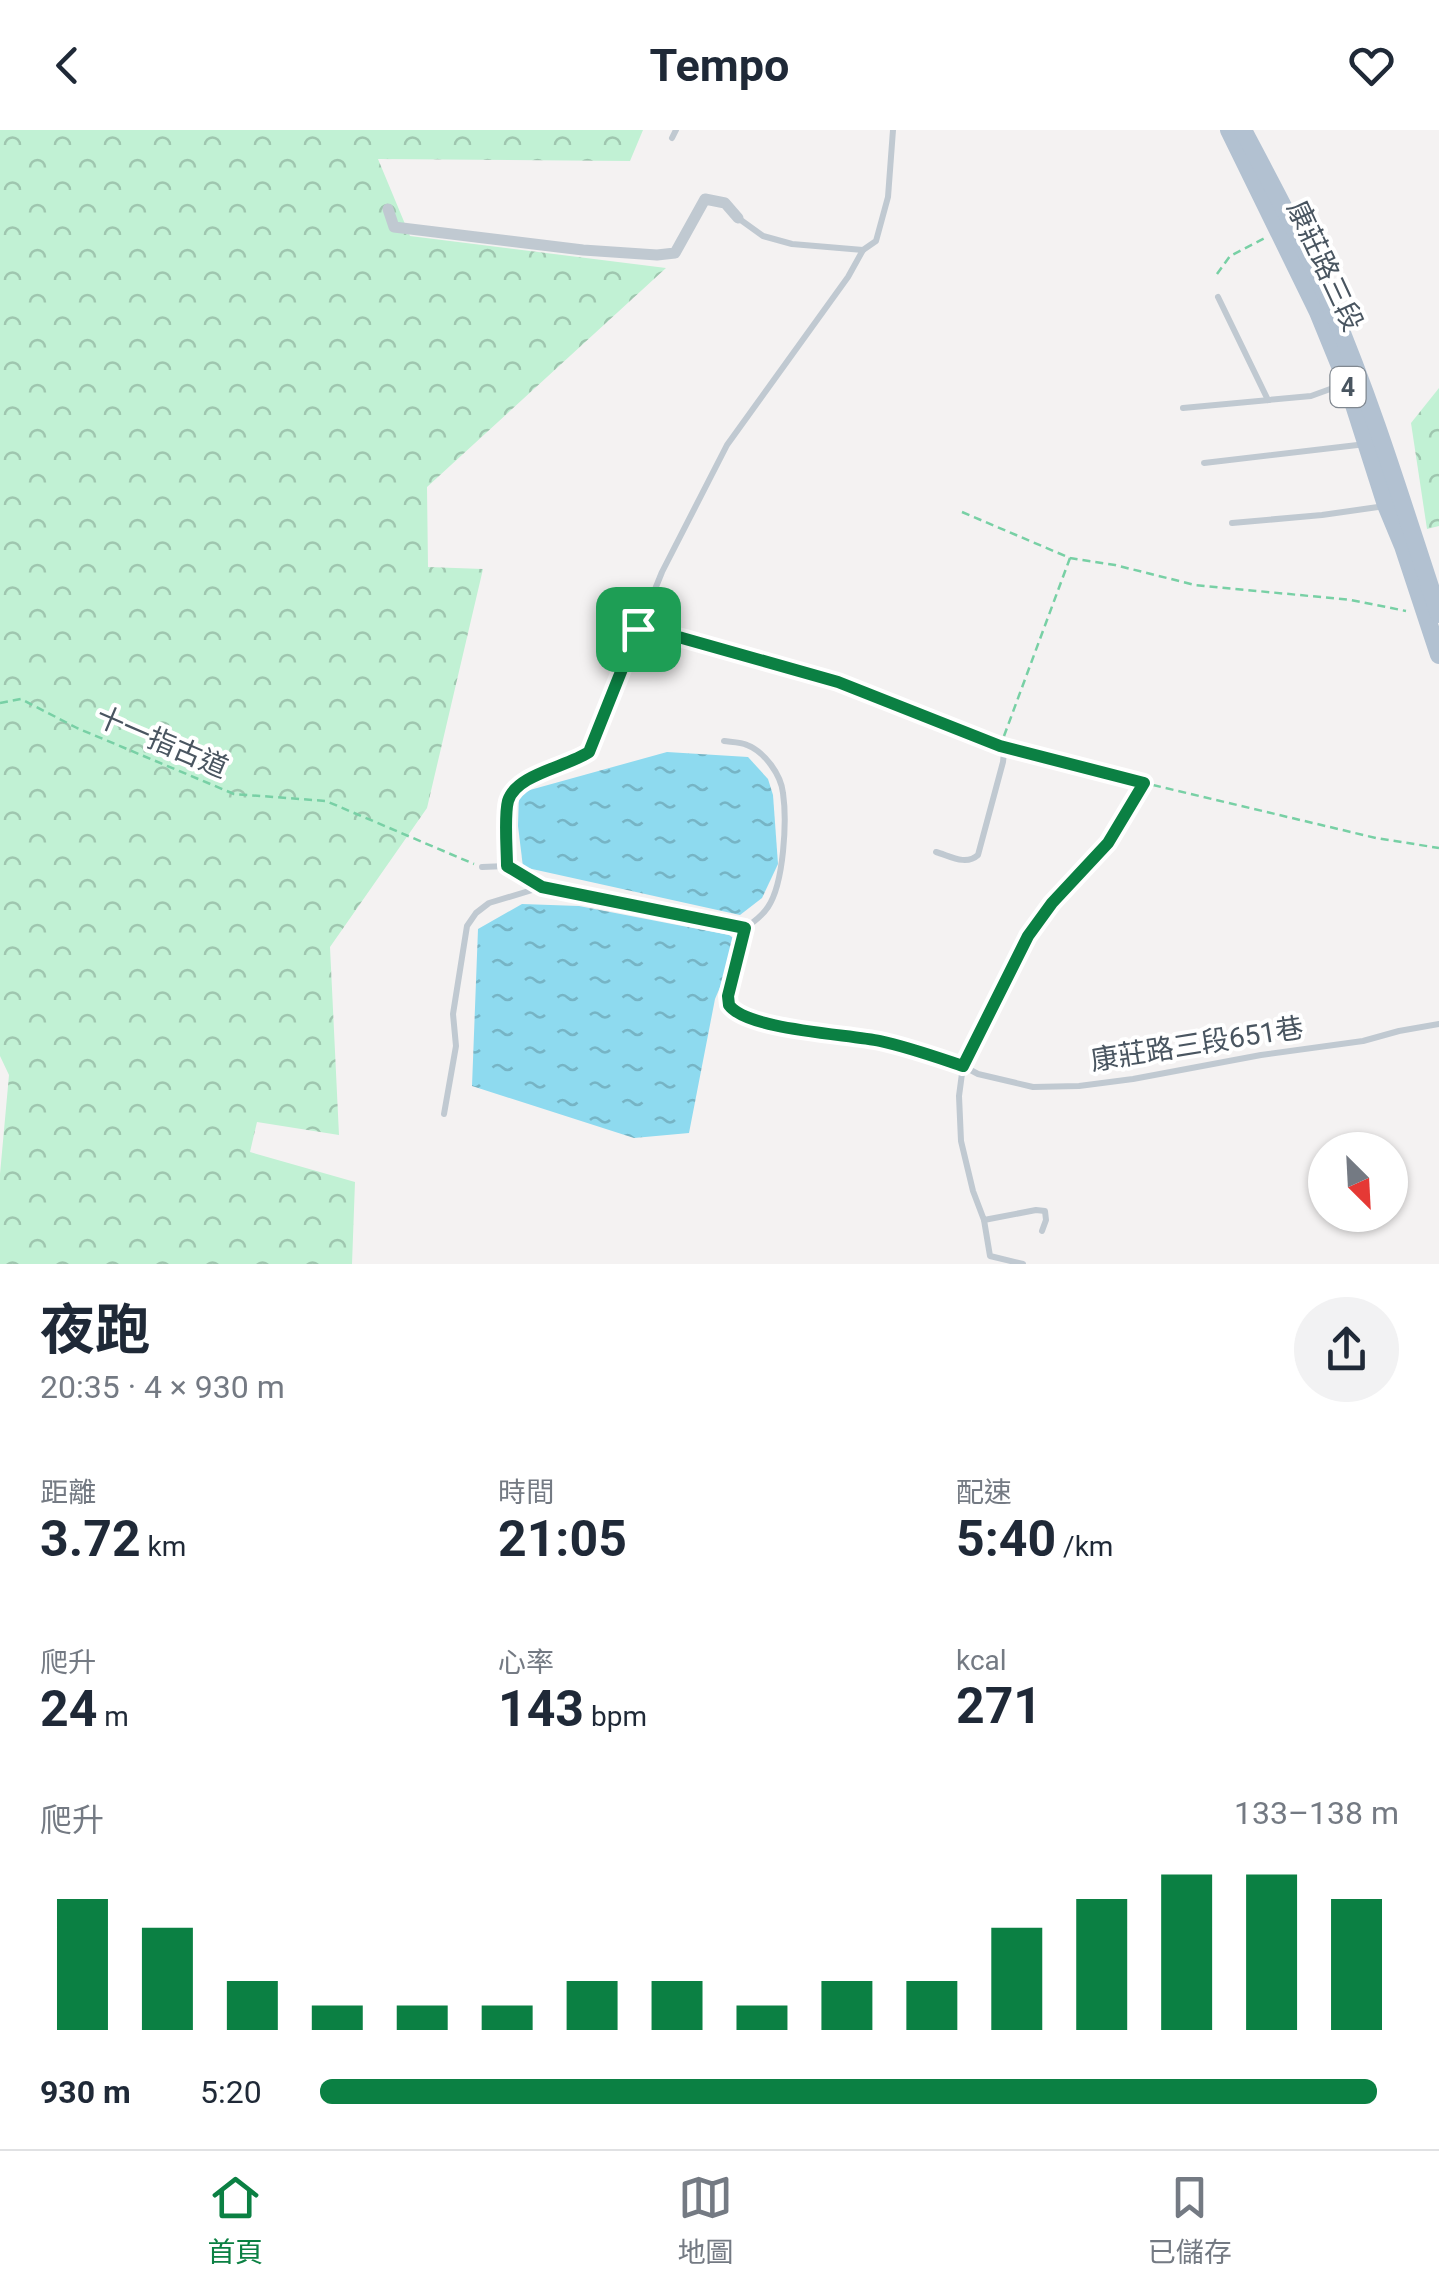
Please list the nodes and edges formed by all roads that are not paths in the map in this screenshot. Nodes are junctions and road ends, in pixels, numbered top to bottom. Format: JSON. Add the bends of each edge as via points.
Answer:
{"nodes":[{"id":1,"x":893,"y":130,"type":"edge"},
{"id":2,"x":1229,"y":130,"type":"edge"},
{"id":3,"x":1243,"y":130,"type":"edge"},
{"id":4,"x":388,"y":209,"type":"dead end"},
{"id":5,"x":738,"y":218,"type":"joint"},
{"id":6,"x":863,"y":250,"type":"junction"},
{"id":7,"x":1218,"y":297,"type":"dead end"},
{"id":8,"x":1353,"y":380,"type":"junction"},
{"id":9,"x":1268,"y":400,"type":"junction"},
{"id":10,"x":1183,"y":408,"type":"dead end"},
{"id":11,"x":1367,"y":444,"type":"junction"},
{"id":12,"x":1204,"y":463,"type":"dead end"},
{"id":13,"x":1386,"y":506,"type":"junction"},
{"id":14,"x":1232,"y":524,"type":"dead end"},
{"id":15,"x":1432,"y":614,"type":"edge"},
{"id":16,"x":638,"y":629,"type":"junction"},
{"id":17,"x":1439,"y":655,"type":"edge"},
{"id":18,"x":724,"y":742,"type":"dead end"},
{"id":19,"x":1144,"y":783,"type":"road end"},
{"id":20,"x":936,"y":852,"type":"dead end"},
{"id":21,"x":507,"y":866,"type":"junction"},
{"id":22,"x":482,"y":867,"type":"road end"},
{"id":23,"x":542,"y":887,"type":"junction"},
{"id":24,"x":745,"y":928,"type":"junction"},
{"id":25,"x":1439,"y":1024,"type":"edge"},
{"id":26,"x":963,"y":1066,"type":"junction"},
{"id":27,"x":444,"y":1114,"type":"dead end"},
{"id":28,"x":984,"y":1220,"type":"junction"},
{"id":29,"x":1042,"y":1231,"type":"dead end"},
{"id":30,"x":1023,"y":1264,"type":"edge"}],
"edges":[{"from":1,"to":6,"type":"lane","via":[[888,197],[876,241]]},
{"from":2,"to":8,"type":"main road","name":"康莊路三段","number":"4"},
{"from":3,"to":8,"type":"main road","name":"康莊路三段","number":"4","via":[[1324,291]]},
{"from":4,"to":5,"type":"street","via":[[394,227],[657,255],[675,252],[704,199],[725,203]]},
{"from":5,"to":6,"type":"lane","via":[[792,244]]},
{"from":6,"to":16,"type":"lane","via":[[728,445]]},
{"from":7,"to":9,"type":"lane"},
{"from":8,"to":9,"type":"lane","via":[[1311,396]]},
{"from":8,"to":11,"type":"main road","name":"康莊路三段","number":"4"},
{"from":8,"to":15,"type":"main road","name":"康莊路三段","number":"4"},
{"from":9,"to":10,"type":"lane"},
{"from":11,"to":12,"type":"lane"},
{"from":11,"to":13,"type":"main road","name":"康莊路三段","number":"4"},
{"from":13,"to":14,"type":"lane"},
{"from":13,"to":15,"type":"main road","name":"康莊路三段","number":"4"},
{"from":15,"to":17,"type":"main road","name":"康莊路三段","number":"4"},
{"from":16,"to":20,"type":"lane","via":[[838,682],[1000,746],[1003,762],[978,855],[966,861]]},
{"from":16,"to":21,"type":"lane","via":[[589,752],[520,783],[508,801]]},
{"from":18,"to":24,"type":"lane","via":[[748,745],[767,760],[783,791],[777,886],[769,905]]},
{"from":19,"to":26,"type":"lane","via":[[1108,843],[1028,936]]},
{"from":21,"to":22,"type":"lane"},
{"from":21,"to":23,"type":"lane"},
{"from":23,"to":24,"type":"lane"},
{"from":23,"to":27,"type":"lane","via":[[489,903],[468,926]]},
{"from":24,"to":26,"type":"lane","name":"康莊路三段651巷","via":[[728,996],[738,1014],[880,1041]]},
{"from":25,"to":26,"type":"lane","name":"康莊路三段651巷","via":[[1079,1086],[1032,1086]]},
{"from":26,"to":28,"type":"lane","via":[[961,1141]]},
{"from":28,"to":29,"type":"lane","via":[[1036,1210],[1045,1212]]},
{"from":28,"to":30,"type":"lane","via":[[990,1256]]}]}
